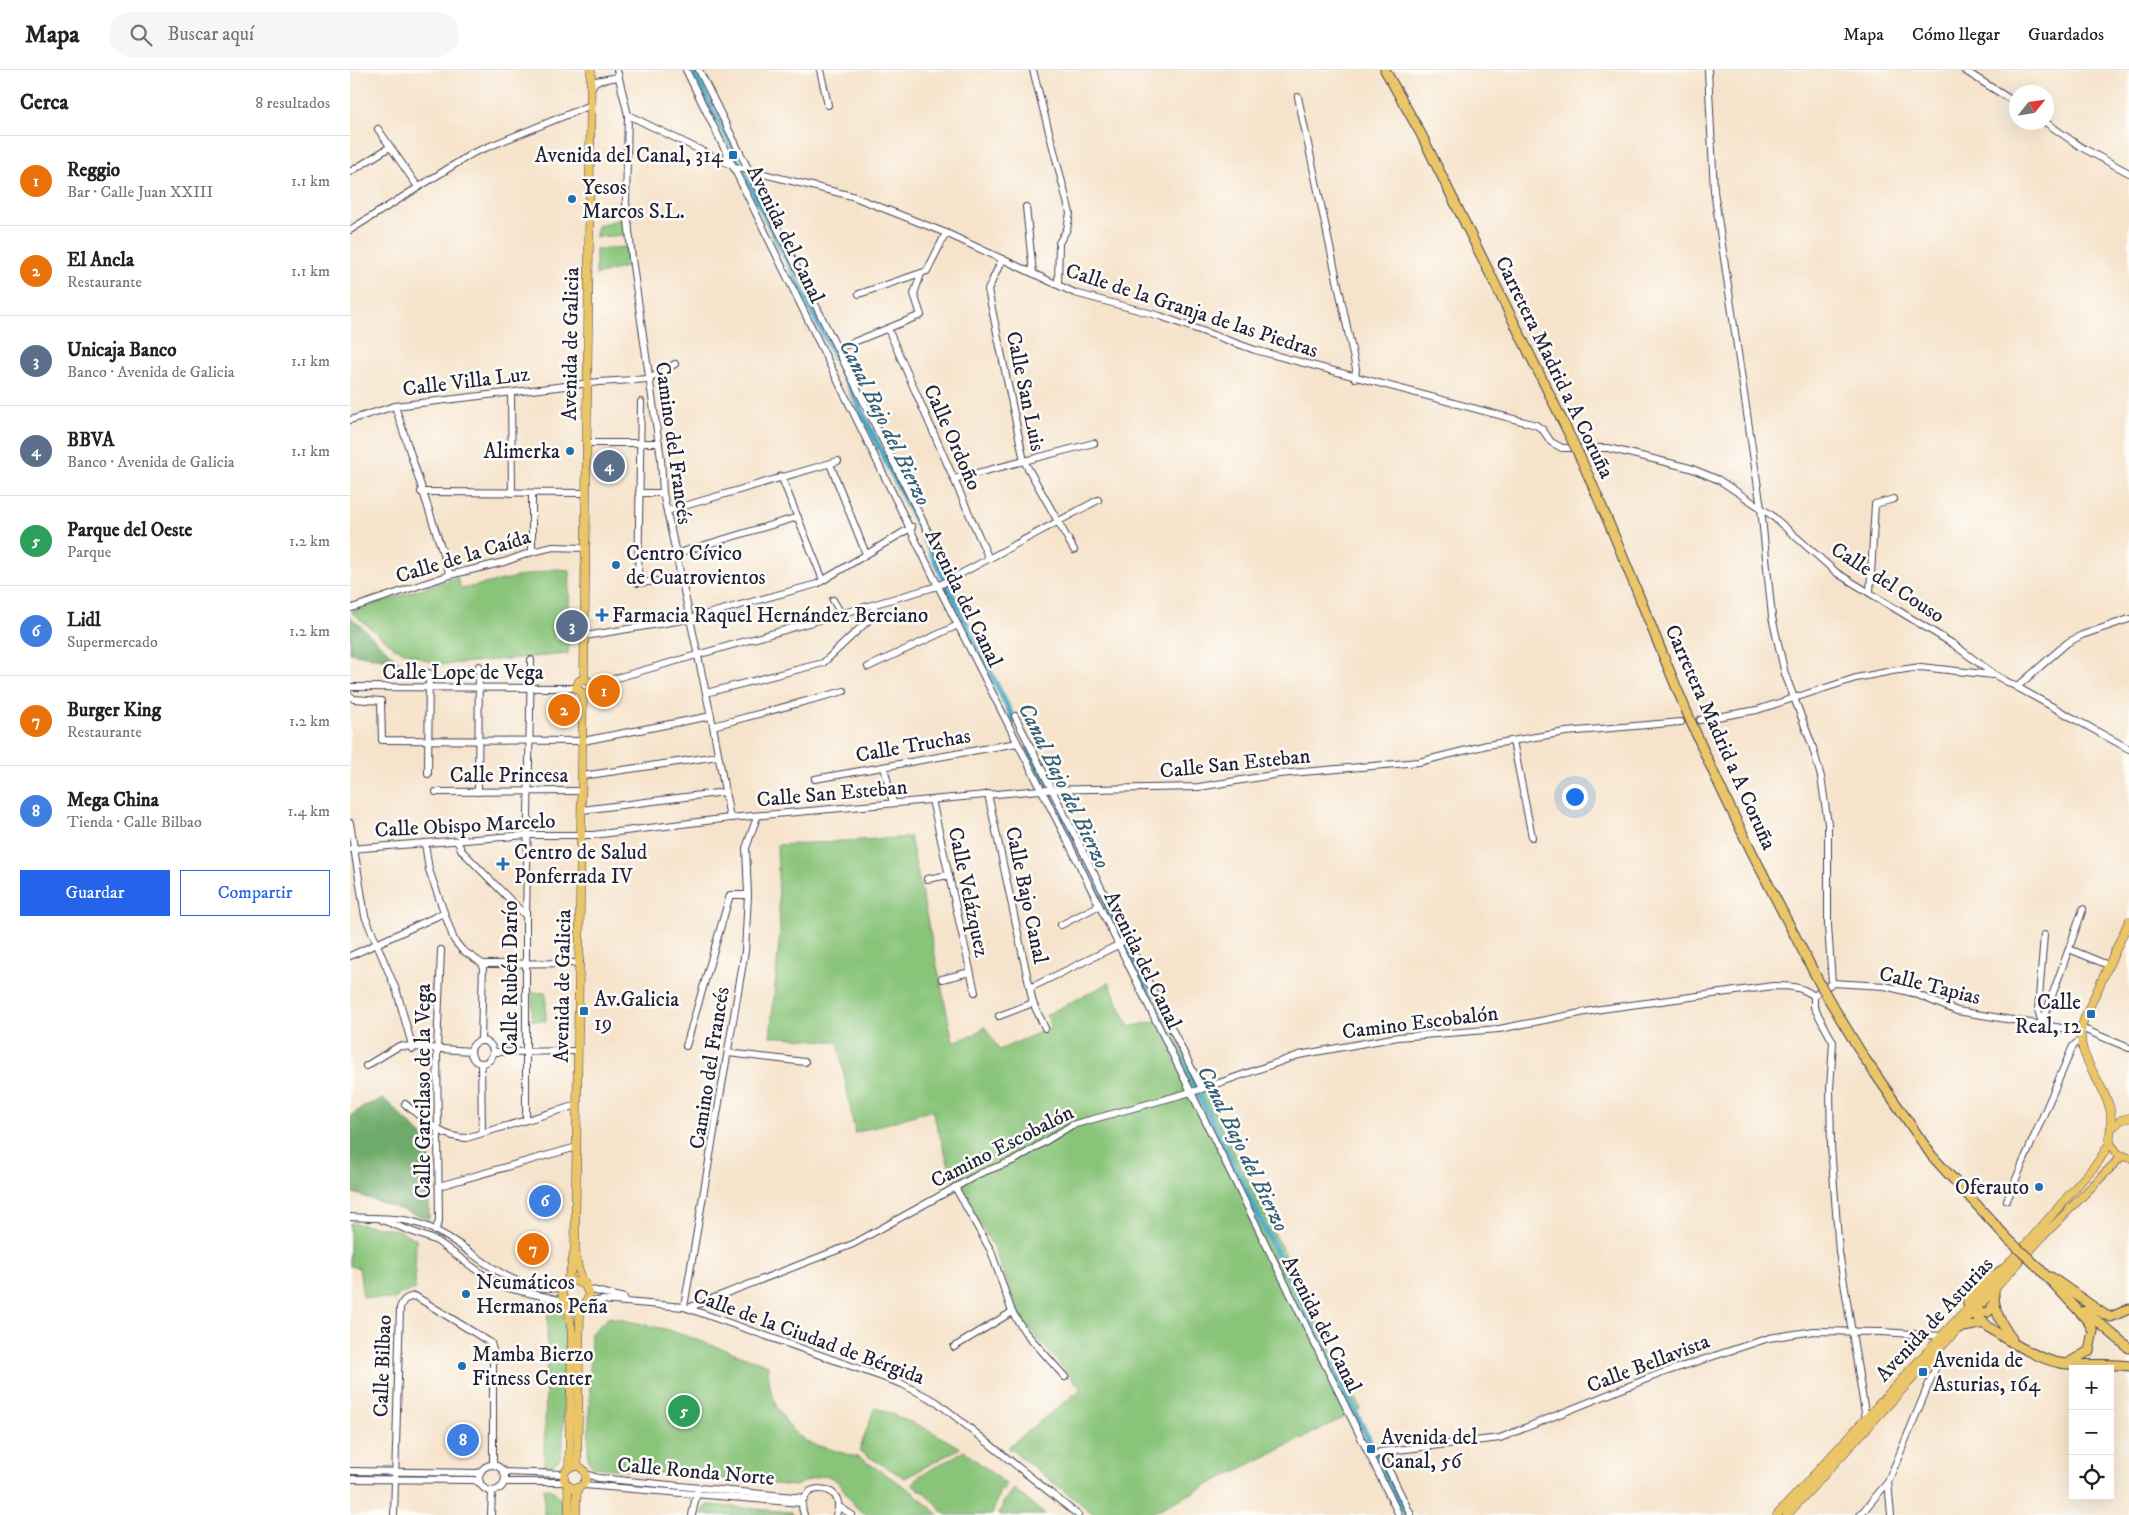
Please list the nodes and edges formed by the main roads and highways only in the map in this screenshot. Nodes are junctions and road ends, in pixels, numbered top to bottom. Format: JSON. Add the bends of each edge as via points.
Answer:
{"nodes":[{"id":1,"x":1385,"y":70,"type":"edge"},
{"id":2,"x":591,"y":72,"type":"edge"},
{"id":3,"x":584,"y":679,"type":"junction"},
{"id":4,"x":584,"y":694,"type":"junction"},
{"id":5,"x":2129,"y":921,"type":"edge"},
{"id":6,"x":2110,"y":1108,"type":"junction"},
{"id":7,"x":2127,"y":1118,"type":"edge"},
{"id":8,"x":2112,"y":1129,"type":"junction"},
{"id":9,"x":2110,"y":1143,"type":"junction"},
{"id":10,"x":2126,"y":1157,"type":"edge"},
{"id":11,"x":576,"y":1248,"type":"junction"},
{"id":12,"x":2039,"y":1268,"type":"junction"},
{"id":13,"x":2002,"y":1270,"type":"joint"},
{"id":14,"x":564,"y":1286,"type":"junction"},
{"id":15,"x":587,"y":1287,"type":"junction"},
{"id":16,"x":1994,"y":1290,"type":"junction"},
{"id":17,"x":566,"y":1304,"type":"junction"},
{"id":18,"x":1994,"y":1304,"type":"junction"},
{"id":19,"x":584,"y":1305,"type":"junction"},
{"id":20,"x":2129,"y":1309,"type":"edge"},
{"id":21,"x":1973,"y":1311,"type":"junction"},
{"id":22,"x":1984,"y":1323,"type":"junction"},
{"id":23,"x":1959,"y":1328,"type":"junction"},
{"id":24,"x":2016,"y":1343,"type":"junction"},
{"id":25,"x":2129,"y":1348,"type":"edge"},
{"id":26,"x":2064,"y":1364,"type":"junction"},
{"id":27,"x":2129,"y":1366,"type":"edge"},
{"id":28,"x":570,"y":1469,"type":"junction"},
{"id":29,"x":566,"y":1484,"type":"junction"},
{"id":30,"x":581,"y":1487,"type":"junction"},
{"id":31,"x":569,"y":1515,"type":"edge"},
{"id":32,"x":576,"y":1515,"type":"edge"},
{"id":33,"x":1777,"y":1515,"type":"edge"},
{"id":34,"x":1787,"y":1515,"type":"edge"}],
"edges":[{"from":1,"to":12,"type":"highway","name":"Carretera Madrid a A Coruña","bridge":true,"via":[[1422,134],[1579,455],[1608,517],[1695,733],[1742,834],[1819,982],[1864,1059],[1932,1156]]},
{"from":2,"to":3,"type":"main road","name":"Avenida de Galicia"},
{"from":3,"to":4,"type":"main road","via":[[576,688]]},
{"from":3,"to":4,"type":"main road","via":[[592,685]]},
{"from":4,"to":11,"type":"main road","name":"Avenida de Galicia"},
{"from":5,"to":6,"type":"main road","via":[[2080,1029],[2080,1040]]},
{"from":6,"to":7,"type":"main road"},
{"from":6,"to":8,"type":"main road"},
{"from":7,"to":8,"type":"main road","via":[[2117,1122]]},
{"from":8,"to":9,"type":"main road"},
{"from":9,"to":10,"type":"main road","via":[[2114,1150]]},
{"from":9,"to":13,"type":"main road","name":"Avenida de Asturias","via":[[2098,1162]]},
{"from":10,"to":16,"type":"main road","name":"Avenida de Asturias","via":[[2103,1174]]},
{"from":11,"to":14,"type":"main road","name":"Avenida de Galicia"},
{"from":11,"to":15,"type":"main road","name":"Avenida de Galicia","via":[[578,1268]]},
{"from":12,"to":20,"type":"highway","via":[[2105,1315],[2111,1317]]},
{"from":12,"to":25,"type":"highway","name":"Carretera Madrid a A Coruña"},
{"from":12,"to":26,"type":"highway","via":[[2088,1321],[2093,1331],[2089,1351]]},
{"from":13,"to":21,"type":"highway","via":[[1969,1294],[1966,1300]]},
{"from":14,"to":15,"type":"main road","via":[[574,1281]]},
{"from":14,"to":17,"type":"main road"},
{"from":15,"to":19,"type":"main road","via":[[588,1298]]},
{"from":16,"to":18,"type":"highway"},
{"from":16,"to":21,"type":"main road","name":"Avenida de Asturias"},
{"from":17,"to":19,"type":"main road","via":[[576,1308]]},
{"from":17,"to":28,"type":"main road","via":[[572,1334]]},
{"from":18,"to":21,"type":"highway","via":[[1988,1312]]},
{"from":18,"to":24,"type":"highway"},
{"from":19,"to":28,"type":"main road","via":[[580,1314]]},
{"from":21,"to":22,"type":"highway"},
{"from":21,"to":23,"type":"main road","name":"Avenida de Asturias"},
{"from":21,"to":33,"type":"main road","name":"Avenida de Asturias","via":[[1942,1336]]},
{"from":22,"to":23,"type":"highway"},
{"from":22,"to":24,"type":"highway"},
{"from":23,"to":34,"type":"main road","name":"Avenida de Asturias"},
{"from":24,"to":26,"type":"highway","via":[[2040,1358]]},
{"from":26,"to":27,"type":"highway"},
{"from":28,"to":29,"type":"main road"},
{"from":28,"to":30,"type":"main road","via":[[586,1474]]},
{"from":29,"to":30,"type":"main road"},
{"from":29,"to":31,"type":"main road"},
{"from":30,"to":32,"type":"main road"}]}
